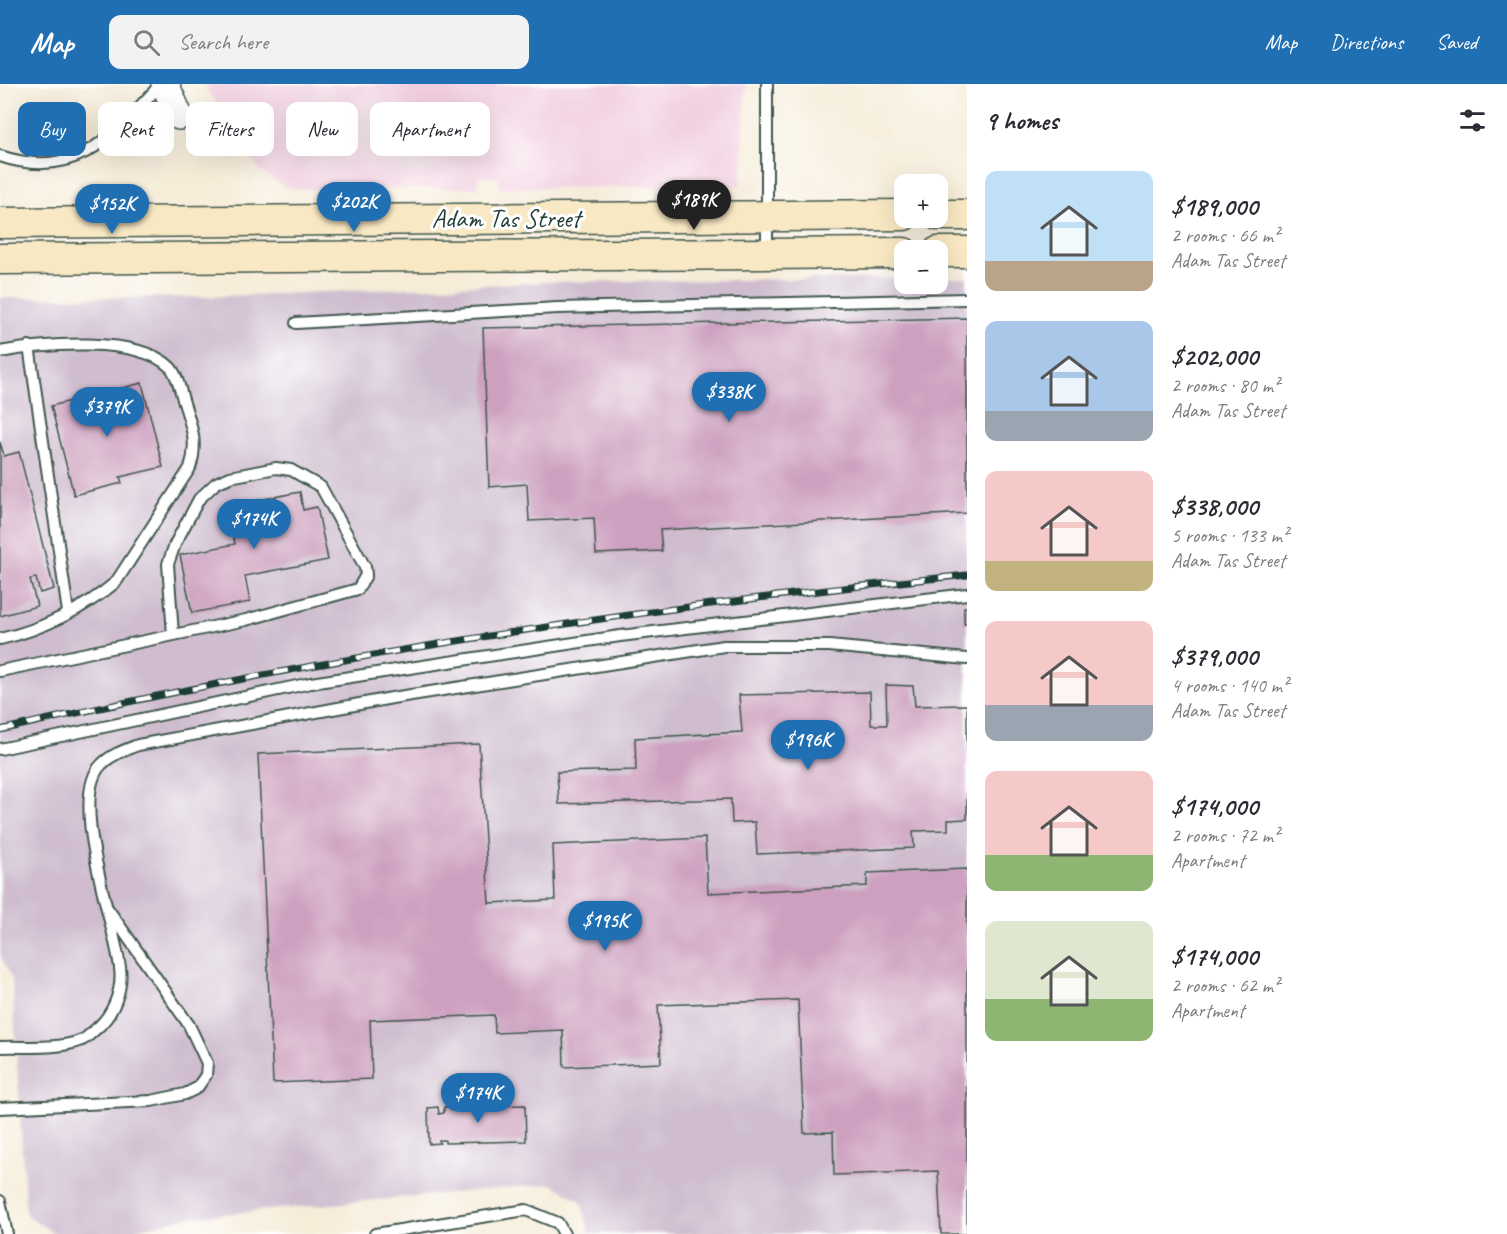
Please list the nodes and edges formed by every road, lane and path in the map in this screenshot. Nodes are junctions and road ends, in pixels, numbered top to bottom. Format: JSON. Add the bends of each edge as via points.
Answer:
{"nodes":[{"id":1,"x":163,"y":84,"type":"edge"},
{"id":2,"x":767,"y":84,"type":"edge"},
{"id":3,"x":179,"y":116,"type":"dead end"},
{"id":4,"x":0,"y":156,"type":"edge"},
{"id":5,"x":894,"y":215,"type":"edge"},
{"id":6,"x":948,"y":215,"type":"edge"},
{"id":7,"x":967,"y":215,"type":"edge"},
{"id":8,"x":766,"y":216,"type":"junction"},
{"id":9,"x":0,"y":223,"type":"edge"},
{"id":10,"x":948,"y":252,"type":"edge"},
{"id":11,"x":967,"y":252,"type":"edge"},
{"id":12,"x":894,"y":253,"type":"edge"},
{"id":13,"x":766,"y":254,"type":"junction"},
{"id":14,"x":0,"y":259,"type":"edge"},
{"id":15,"x":967,"y":299,"type":"edge"},
{"id":16,"x":296,"y":323,"type":"dead end"},
{"id":17,"x":29,"y":346,"type":"junction"},
{"id":18,"x":0,"y":352,"type":"edge"},
{"id":19,"x":967,"y":594,"type":"edge"},
{"id":20,"x":68,"y":612,"type":"junction"},
{"id":21,"x":173,"y":635,"type":"junction"},
{"id":22,"x":0,"y":639,"type":"edge"},
{"id":23,"x":967,"y":659,"type":"edge"},
{"id":24,"x":0,"y":671,"type":"edge"},
{"id":25,"x":0,"y":749,"type":"edge"},
{"id":26,"x":105,"y":903,"type":"junction"},
{"id":27,"x":0,"y":1047,"type":"edge"},
{"id":28,"x":0,"y":1108,"type":"edge"},
{"id":29,"x":0,"y":1201,"type":"edge"},
{"id":30,"x":7,"y":1234,"type":"edge"},
{"id":31,"x":375,"y":1234,"type":"edge"},
{"id":32,"x":564,"y":1234,"type":"edge"}],
"edges":[{"from":1,"to":3,"type":"street"},
{"from":1,"to":4,"type":"lane","via":[[115,134],[76,158],[48,165]]},
{"from":2,"to":8,"type":"lane"},
{"from":5,"to":8,"type":"main road","name":"Adam Tas Street"},
{"from":6,"to":7,"type":"main road"},
{"from":8,"to":9,"type":"main road","name":"Adam Tas Street"},
{"from":8,"to":13,"type":"lane"},
{"from":10,"to":11,"type":"main road"},
{"from":12,"to":13,"type":"main road","name":"Adam Tas Street"},
{"from":13,"to":14,"type":"main road","name":"Adam Tas Street"},
{"from":15,"to":16,"type":"lane","via":[[557,308]]},
{"from":17,"to":18,"type":"lane"},
{"from":17,"to":20,"type":"lane"},
{"from":17,"to":20,"type":"lane","via":[[112,345],[159,359],[172,369],[195,437],[190,468],[116,582]]},
{"from":19,"to":25,"type":"lane","via":[[632,634],[311,683]]},
{"from":20,"to":22,"type":"lane","via":[[40,628]]},
{"from":21,"to":21,"type":"lane","via":[[168,564],[199,499],[216,483],[230,477],[276,468],[291,470],[321,487],[365,567],[366,575],[358,589],[246,620]]},
{"from":21,"to":24,"type":"lane"},
{"from":23,"to":26,"type":"lane","via":[[807,645],[724,646],[392,698],[138,745],[100,765],[87,799]]},
{"from":26,"to":27,"type":"lane","via":[[120,969],[117,998],[105,1022],[82,1040]]},
{"from":26,"to":28,"type":"lane","via":[[193,1032],[207,1063],[206,1075],[197,1088],[185,1094],[151,1101]]},
{"from":29,"to":30,"type":"lane"},
{"from":31,"to":32,"type":"lane","via":[[526,1210],[558,1223]]}]}
